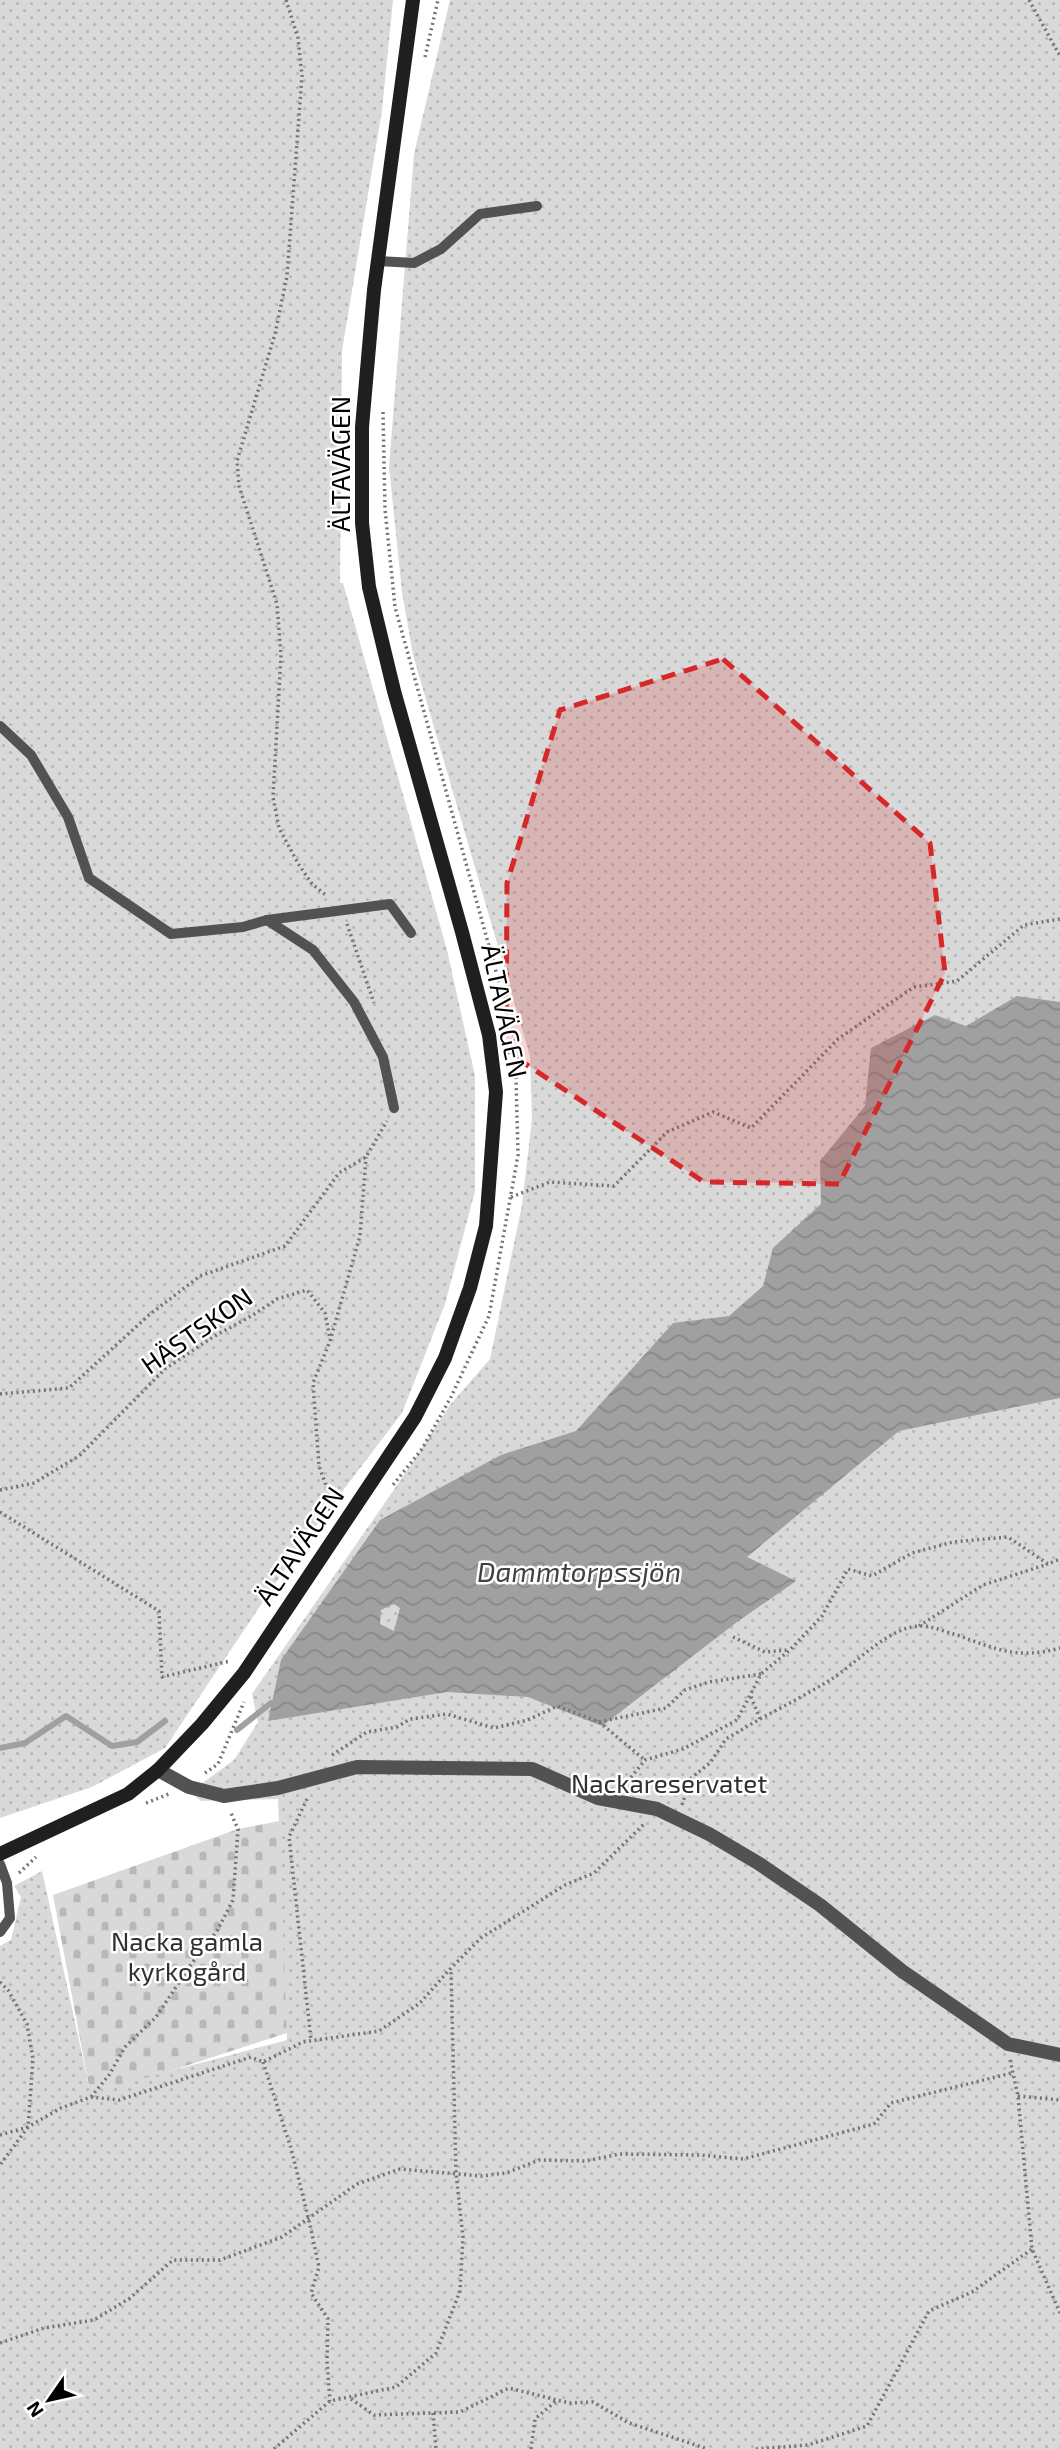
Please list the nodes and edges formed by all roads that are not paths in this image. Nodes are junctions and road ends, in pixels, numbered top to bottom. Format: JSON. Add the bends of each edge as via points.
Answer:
{"nodes":[{"id":1,"x":413,"y":0,"type":"edge"},
{"id":2,"x":537,"y":206,"type":"dead end"},
{"id":3,"x":378,"y":261,"type":"junction"},
{"id":4,"x":0,"y":726,"type":"edge"},
{"id":5,"x":267,"y":920,"type":"junction"},
{"id":6,"x":411,"y":933,"type":"dead end"},
{"id":7,"x":394,"y":1108,"type":"road end"},
{"id":8,"x":158,"y":1770,"type":"junction"},
{"id":9,"x":0,"y":1854,"type":"edge"},
{"id":10,"x":0,"y":1864,"type":"edge"},
{"id":11,"x":0,"y":1932,"type":"edge"},
{"id":12,"x":1060,"y":2054,"type":"edge"}],
"edges":[{"from":1,"to":3,"type":"main road","name":"ÄLTAVÄGEN"},
{"from":2,"to":3,"type":"lane","via":[[480,214],[442,249],[414,263]]},
{"from":3,"to":8,"type":"main road","name":"ÄLTAVÄGEN","via":[[362,427],[362,523],[369,587],[489,1035],[496,1092],[486,1226],[444,1359],[415,1418],[249,1677]]},
{"from":4,"to":5,"type":"lane","via":[[31,755],[68,817],[89,878],[171,934]]},
{"from":5,"to":6,"type":"lane","via":[[390,904]]},
{"from":5,"to":7,"type":"lane","via":[[313,950],[354,1002],[383,1057]]},
{"from":8,"to":9,"type":"main road","name":"ÄLTAVÄGEN","via":[[128,1794]]},
{"from":8,"to":12,"type":"street","via":[[189,1787],[224,1796],[278,1788],[357,1766],[532,1769],[598,1798],[657,1809],[677,1819],[758,1863],[820,1905],[902,1971],[1008,2044]]},
{"from":10,"to":11,"type":"lane","via":[[10,1918]]}]}
